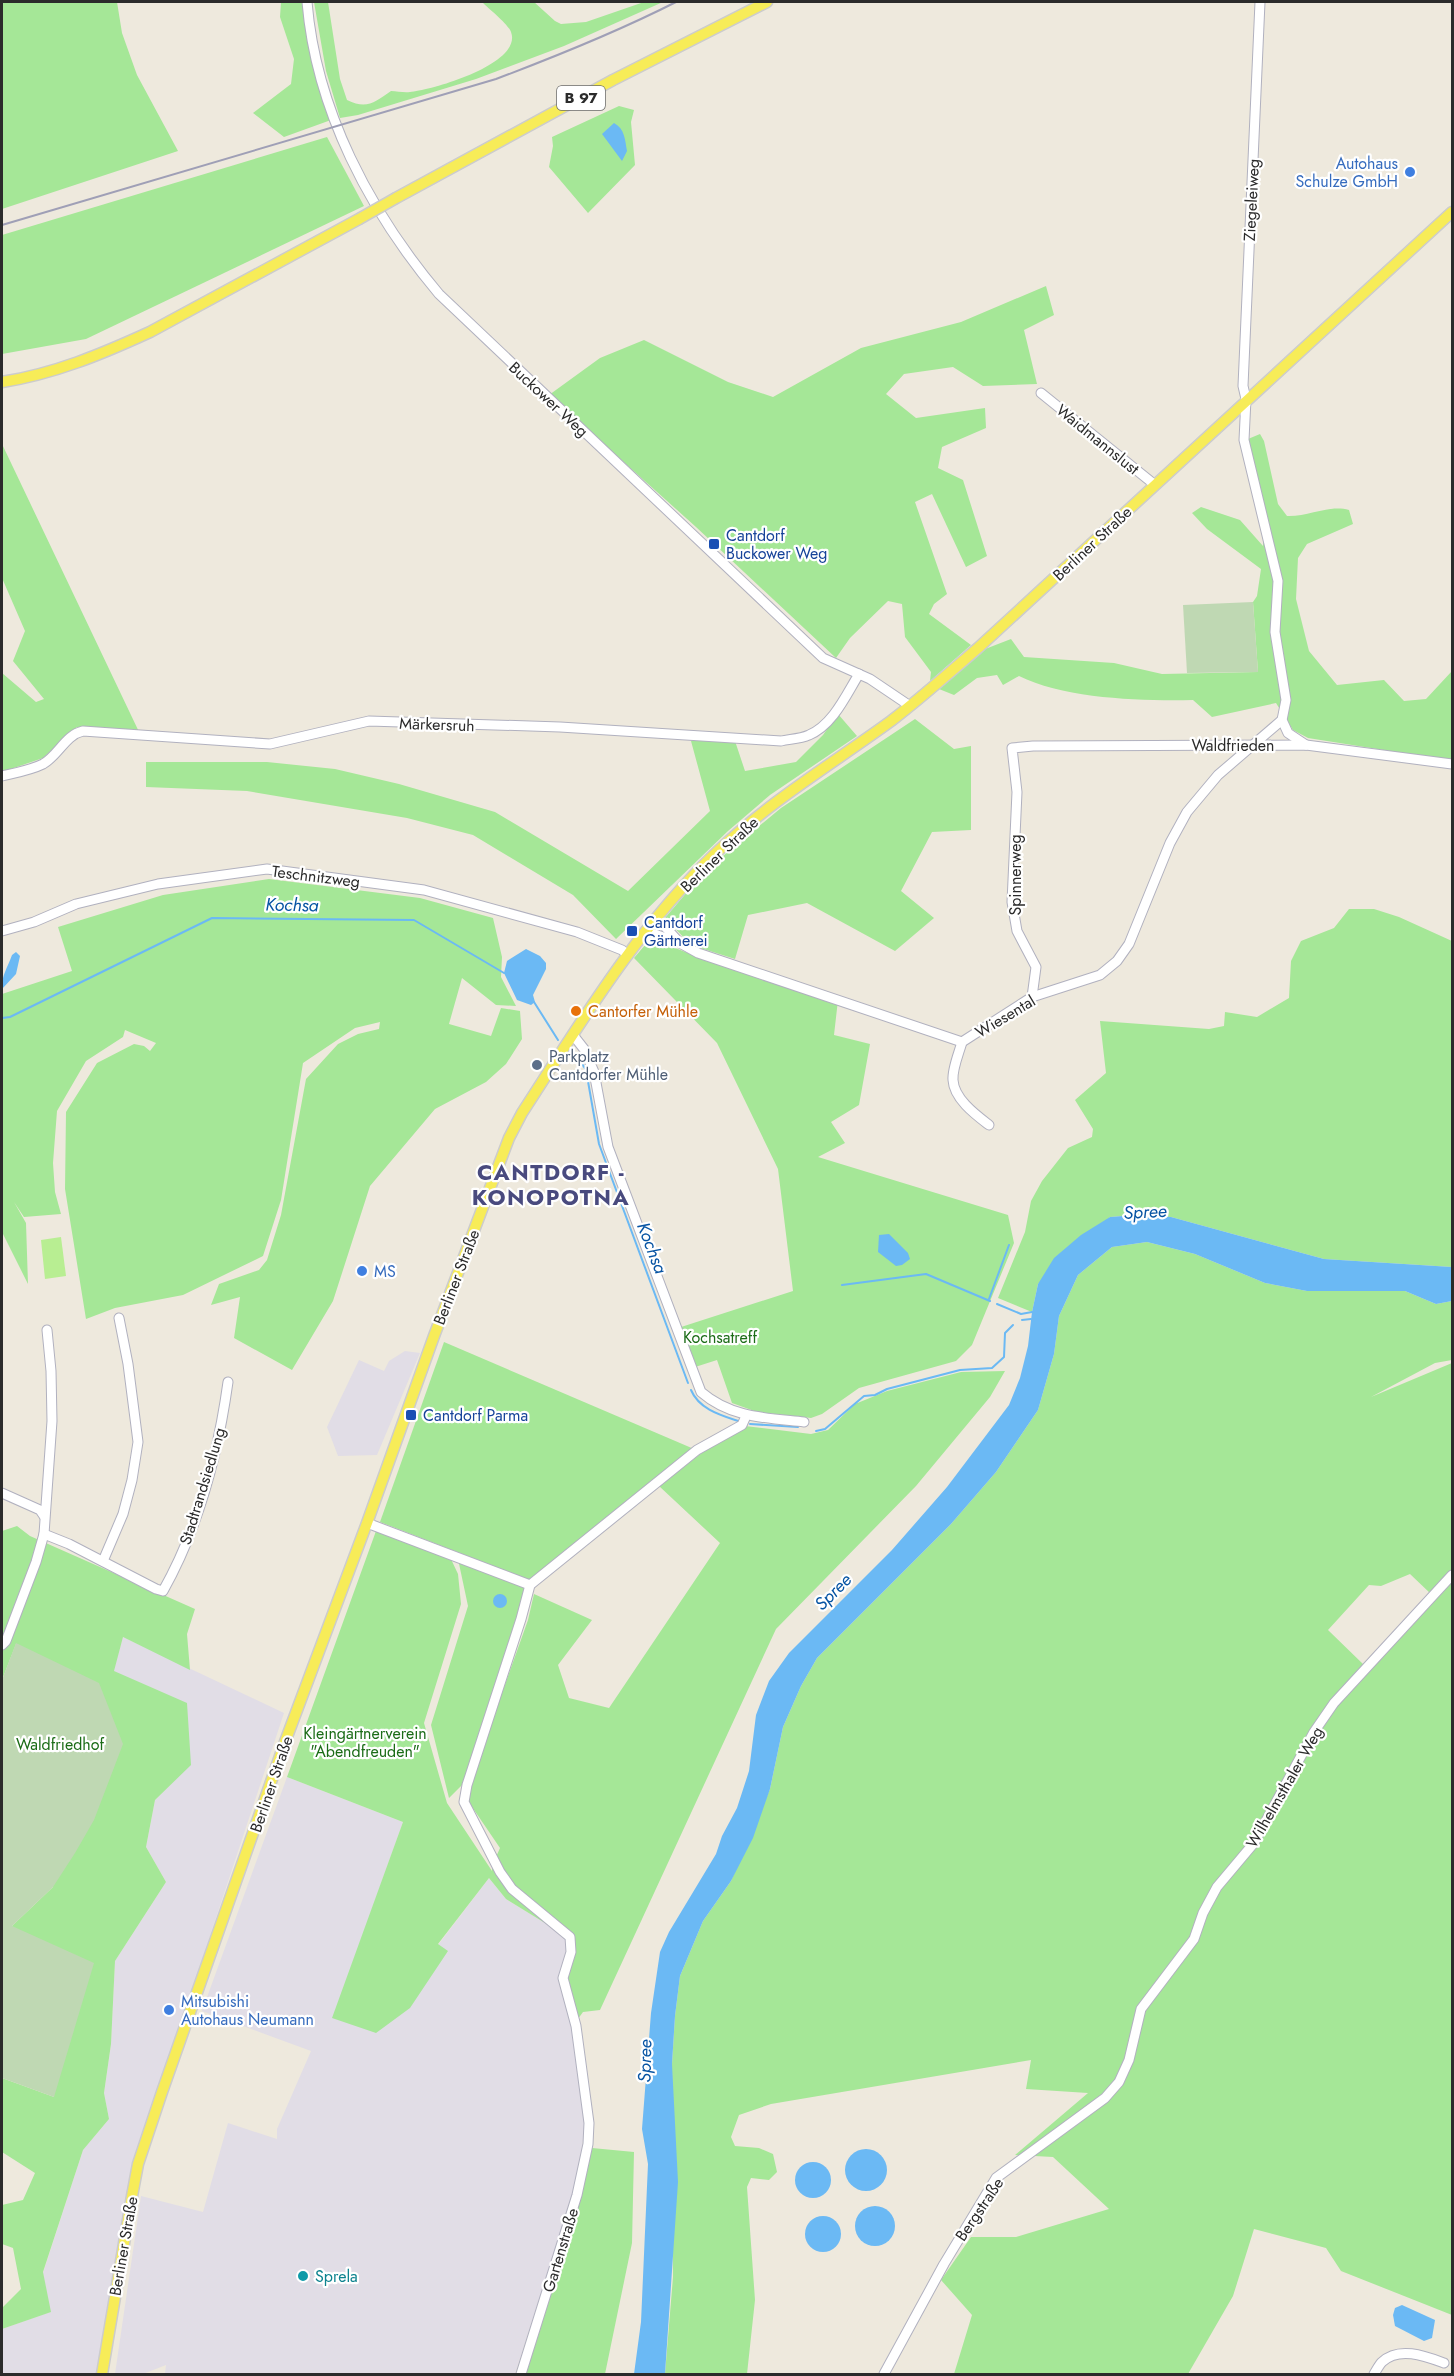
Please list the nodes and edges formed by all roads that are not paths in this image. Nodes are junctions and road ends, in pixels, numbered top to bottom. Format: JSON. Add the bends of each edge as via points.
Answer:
{"nodes":[{"id":1,"x":307,"y":2,"type":"edge"},
{"id":2,"x":767,"y":2,"type":"edge"},
{"id":3,"x":1260,"y":2,"type":"edge"},
{"id":4,"x":1452,"y":212,"type":"edge"},
{"id":5,"x":2,"y":382,"type":"edge"},
{"id":6,"x":1041,"y":393,"type":"dead end"},
{"id":7,"x":1246,"y":399,"type":"junction"},
{"id":8,"x":1155,"y":485,"type":"junction"},
{"id":9,"x":860,"y":674,"type":"junction"},
{"id":10,"x":910,"y":706,"type":"junction"},
{"id":11,"x":1282,"y":720,"type":"junction"},
{"id":12,"x":1253,"y":745,"type":"junction"},
{"id":13,"x":1306,"y":745,"type":"junction"},
{"id":14,"x":1012,"y":748,"type":"joint"},
{"id":15,"x":1452,"y":764,"type":"edge"},
{"id":16,"x":2,"y":776,"type":"edge"},
{"id":17,"x":657,"y":918,"type":"junction"},
{"id":18,"x":2,"y":931,"type":"edge"},
{"id":19,"x":646,"y":931,"type":"junction"},
{"id":20,"x":680,"y":943,"type":"junction"},
{"id":21,"x":628,"y":955,"type":"junction"},
{"id":22,"x":1032,"y":997,"type":"junction"},
{"id":23,"x":573,"y":1035,"type":"junction"},
{"id":24,"x":962,"y":1042,"type":"junction"},
{"id":25,"x":989,"y":1125,"type":"dead end"},
{"id":26,"x":118,"y":1318,"type":"dead end"},
{"id":27,"x":47,"y":1330,"type":"dead end"},
{"id":28,"x":228,"y":1382,"type":"dead end"},
{"id":29,"x":746,"y":1416,"type":"junction"},
{"id":30,"x":804,"y":1422,"type":"dead end"},
{"id":31,"x":2,"y":1493,"type":"edge"},
{"id":32,"x":44,"y":1516,"type":"junction"},
{"id":33,"x":367,"y":1523,"type":"junction"},
{"id":34,"x":44,"y":1534,"type":"junction"},
{"id":35,"x":103,"y":1561,"type":"junction"},
{"id":36,"x":1452,"y":1575,"type":"edge"},
{"id":37,"x":530,"y":1585,"type":"junction"},
{"id":38,"x":2,"y":1645,"type":"edge"},
{"id":39,"x":1119,"y":2082,"type":"joint"},
{"id":40,"x":1444,"y":2363,"type":"dead end"},
{"id":41,"x":102,"y":2374,"type":"edge"},
{"id":42,"x":521,"y":2374,"type":"edge"},
{"id":43,"x":884,"y":2374,"type":"edge"},
{"id":44,"x":1374,"y":2374,"type":"edge"}],
"edges":[{"from":1,"to":9,"type":"street","name":"Buckower Weg","via":[[320,78],[339,130],[371,199],[414,264],[465,319],[803,640],[823,658]]},
{"from":2,"to":5,"type":"main road","number":"B 97","bridge":true,"via":[[613,80],[150,332],[50,372]]},
{"from":3,"to":7,"type":"street","name":"Ziegeleiweg","via":[[1246,307]]},
{"from":4,"to":7,"type":"main road","name":"Berliner Straße"},
{"from":6,"to":8,"type":"street","name":"Waidmannslust"},
{"from":7,"to":8,"type":"main road","name":"Berliner Straße"},
{"from":7,"to":11,"type":"street","name":"Ziegeleiweg","via":[[1244,440],[1278,581],[1275,632],[1286,700]]},
{"from":8,"to":10,"type":"main road","name":"Berliner Straße"},
{"from":9,"to":10,"type":"street","name":"Buckower Weg"},
{"from":9,"to":16,"type":"street","name":"Märkersruh","via":[[820,729],[806,737],[780,741],[560,727],[369,722],[270,744],[83,731],[73,733],[42,765]]},
{"from":10,"to":17,"type":"main road","name":"Berliner Straße","via":[[750,822],[695,873]]},
{"from":11,"to":12,"type":"street","name":"Wiesental"},
{"from":11,"to":13,"type":"street","via":[[1288,733]]},
{"from":12,"to":13,"type":"street","name":"Waldfrieden"},
{"from":12,"to":14,"type":"street","name":"Waldfrieden"},
{"from":12,"to":22,"type":"street","name":"Wiesental","via":[[1218,775],[1187,812],[1170,843],[1129,944],[1117,961],[1100,975]]},
{"from":13,"to":15,"type":"street","name":"Waldfrieden"},
{"from":14,"to":22,"type":"street","name":"Spinnerweg","via":[[1017,792],[1012,902],[1017,931],[1036,967]]},
{"from":17,"to":19,"type":"main road","name":"Berliner Straße"},
{"from":17,"to":20,"type":"street","name":"Wiesental"},
{"from":18,"to":21,"type":"street","name":"Teschnitzweg","via":[[76,904],[158,884],[267,869],[424,890],[576,932]]},
{"from":19,"to":20,"type":"street","name":"Wiesental"},
{"from":19,"to":21,"type":"main road","name":"Berliner Straße"},
{"from":20,"to":24,"type":"street","name":"Wiesental","via":[[698,953]]},
{"from":21,"to":23,"type":"main road","name":"Berliner Straße"},
{"from":22,"to":24,"type":"street","name":"Wiesental"},
{"from":23,"to":29,"type":"street","via":[[594,1072],[608,1147],[697,1384],[715,1403]]},
{"from":23,"to":33,"type":"main road","name":"Berliner Straße","via":[[509,1138]]},
{"from":24,"to":25,"type":"street","via":[[953,1080],[956,1091]]},
{"from":26,"to":35,"type":"street","via":[[138,1442],[123,1514]]},
{"from":27,"to":32,"type":"street","via":[[52,1421]]},
{"from":28,"to":35,"type":"street","name":"Stadtrandsiedlung","via":[[201,1503],[163,1591]]},
{"from":29,"to":30,"type":"street"},
{"from":29,"to":37,"type":"street","via":[[742,1425],[697,1450]]},
{"from":31,"to":32,"type":"street"},
{"from":32,"to":34,"type":"street"},
{"from":33,"to":37,"type":"street"},
{"from":33,"to":41,"type":"main road","name":"Berliner Straße","via":[[285,1742],[138,2164]]},
{"from":34,"to":35,"type":"street","name":"Stadtrandsiedlung"},
{"from":34,"to":38,"type":"street","via":[[25,1593]]},
{"from":36,"to":39,"type":"street","name":"Wilhelmsthaler Weg","via":[[1334,1703],[1314,1732],[1254,1843],[1217,1887],[1194,1939],[1141,2009],[1129,2060]]},
{"from":37,"to":42,"type":"street","name":"Gartenstraße","via":[[464,1802],[512,1889],[570,1937],[563,1978],[576,2026],[589,2123],[577,2195]]},
{"from":39,"to":43,"type":"street","name":"Bergstraße","via":[[1105,2098],[996,2178]]},
{"from":40,"to":44,"type":"street","via":[[1420,2354],[1399,2354],[1382,2361]]}]}
